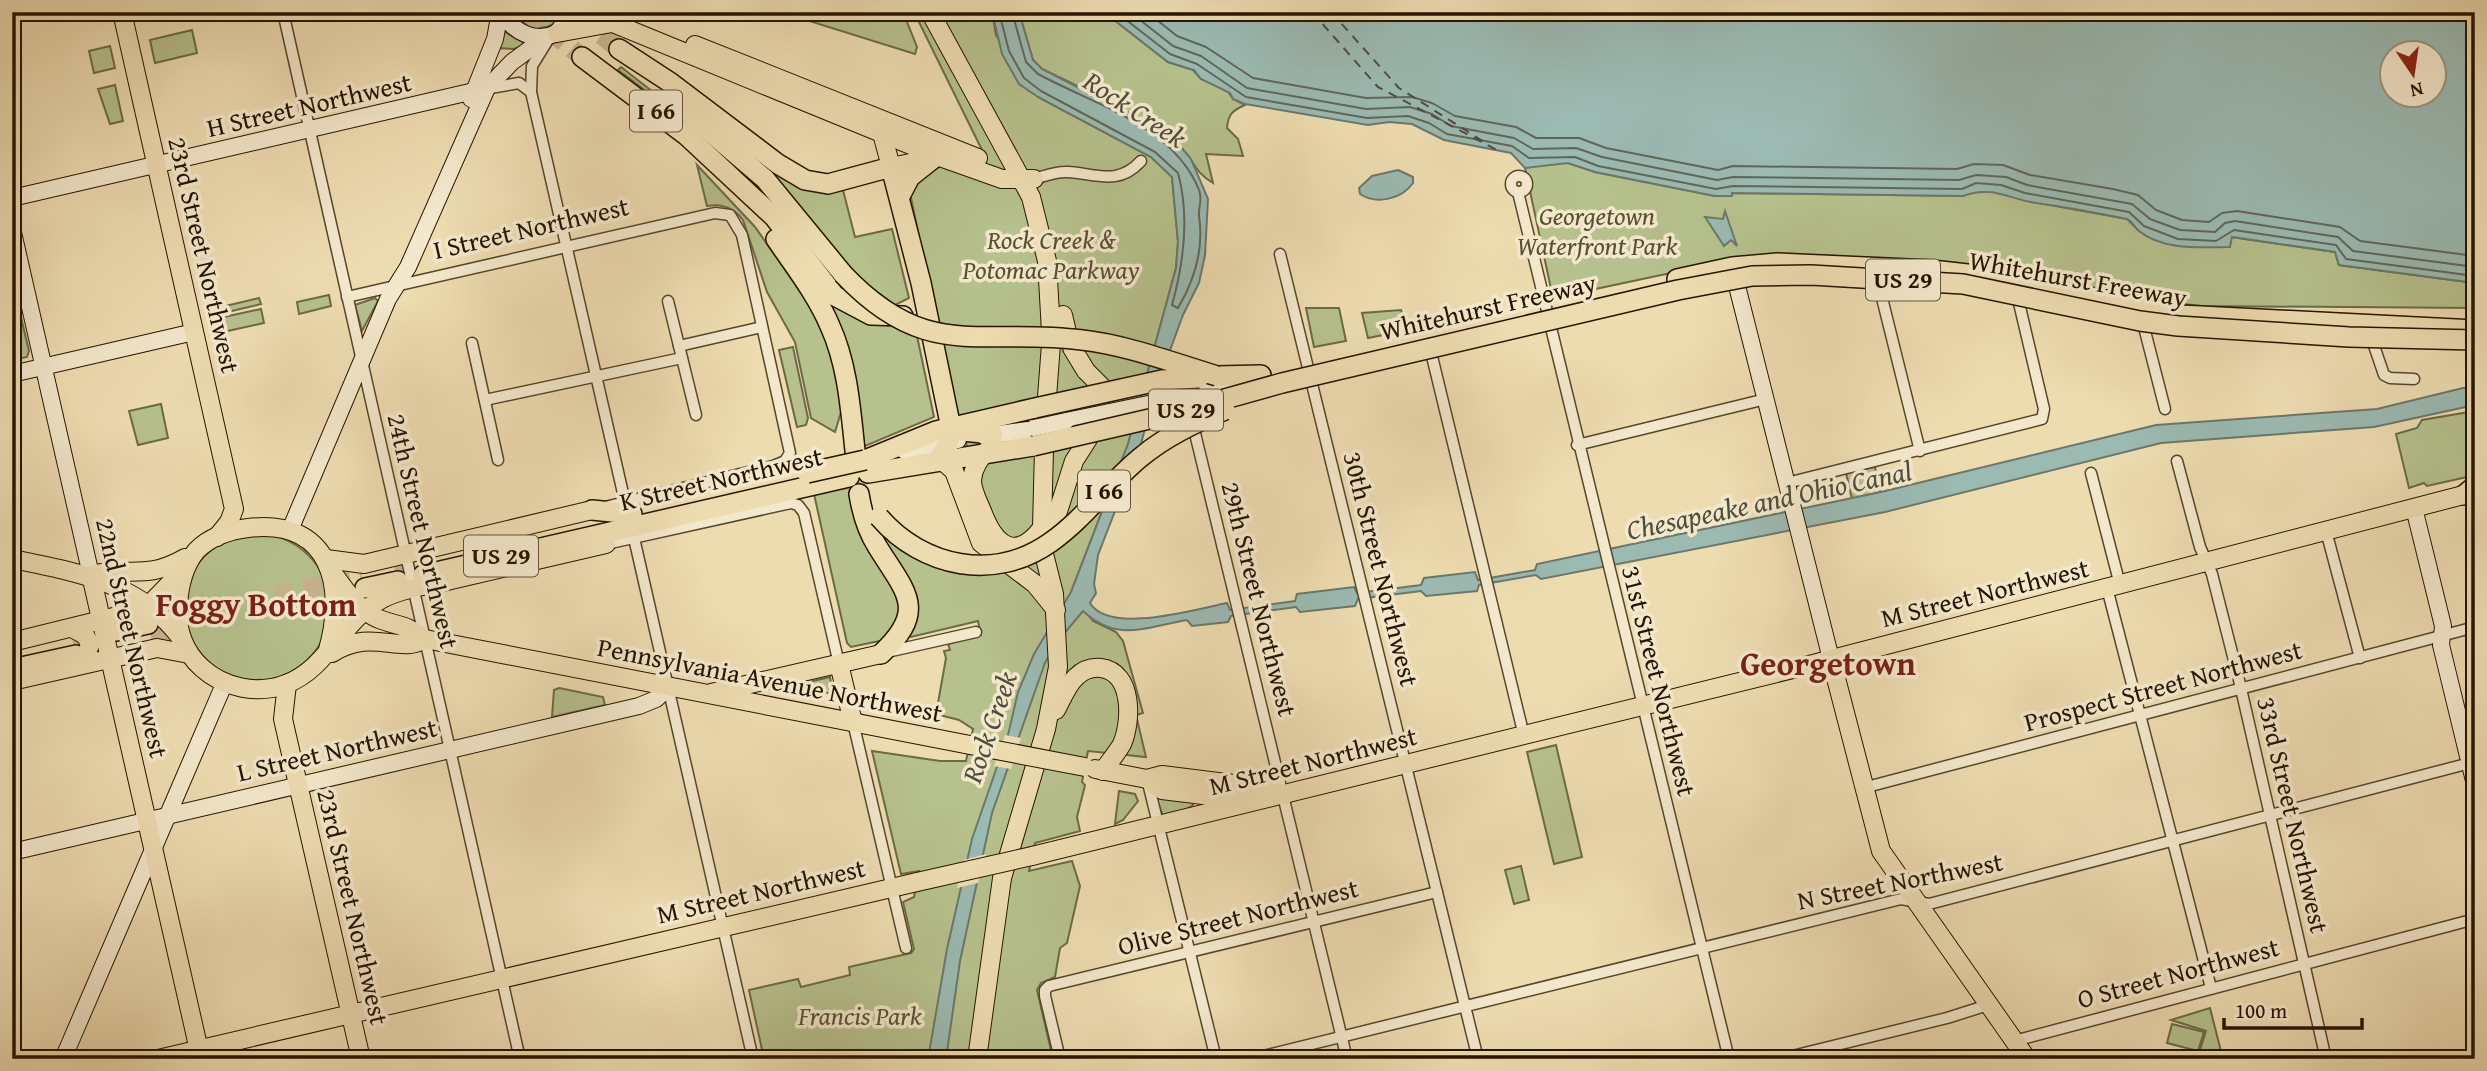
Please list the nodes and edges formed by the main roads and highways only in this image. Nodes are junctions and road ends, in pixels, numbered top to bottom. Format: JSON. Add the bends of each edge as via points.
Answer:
{"nodes":[{"id":1,"x":122,"y":12,"type":"edge"},
{"id":2,"x":501,"y":12,"type":"edge"},
{"id":3,"x":572,"y":12,"type":"edge"},
{"id":4,"x":586,"y":12,"type":"edge"},
{"id":5,"x":930,"y":12,"type":"edge"},
{"id":6,"x":943,"y":12,"type":"edge"},
{"id":7,"x":613,"y":18,"type":"edge"},
{"id":8,"x":552,"y":35,"type":"junction"},
{"id":9,"x":489,"y":51,"type":"junction"},
{"id":10,"x":524,"y":52,"type":"junction"},
{"id":11,"x":582,"y":57,"type":"tunnel mouth"},
{"id":12,"x":480,"y":90,"type":"junction"},
{"id":13,"x":990,"y":122,"type":"junction"},
{"id":14,"x":880,"y":127,"type":"junction"},
{"id":15,"x":970,"y":154,"type":"junction"},
{"id":16,"x":937,"y":157,"type":"junction"},
{"id":17,"x":157,"y":165,"type":"junction"},
{"id":18,"x":891,"y":167,"type":"junction"},
{"id":19,"x":725,"y":171,"type":"junction"},
{"id":20,"x":863,"y":177,"type":"junction"},
{"id":21,"x":1028,"y":179,"type":"junction"},
{"id":22,"x":900,"y":196,"type":"junction"},
{"id":23,"x":12,"y":198,"type":"edge"},
{"id":24,"x":12,"y":228,"type":"edge"},
{"id":25,"x":922,"y":284,"type":"junction"},
{"id":26,"x":886,"y":317,"type":"junction"},
{"id":27,"x":2227,"y":317,"type":"junction"},
{"id":28,"x":2475,"y":317,"type":"edge"},
{"id":29,"x":194,"y":332,"type":"junction"},
{"id":30,"x":2475,"y":332,"type":"edge"},
{"id":31,"x":1061,"y":335,"type":"junction"},
{"id":32,"x":2475,"y":340,"type":"edge"},
{"id":33,"x":934,"y":355,"type":"junction"},
{"id":34,"x":44,"y":366,"type":"junction"},
{"id":35,"x":1338,"y":369,"type":"junction"},
{"id":36,"x":12,"y":374,"type":"edge"},
{"id":37,"x":1217,"y":376,"type":"junction"},
{"id":38,"x":1102,"y":387,"type":"dead end"},
{"id":39,"x":1047,"y":400,"type":"junction"},
{"id":40,"x":1088,"y":439,"type":"dead end"},
{"id":41,"x":1039,"y":440,"type":"junction"},
{"id":42,"x":972,"y":441,"type":"junction"},
{"id":43,"x":901,"y":454,"type":"junction"},
{"id":44,"x":937,"y":461,"type":"junction"},
{"id":45,"x":861,"y":464,"type":"junction"},
{"id":46,"x":808,"y":480,"type":"junction"},
{"id":47,"x":2471,"y":491,"type":"edge"},
{"id":48,"x":2414,"y":508,"type":"junction"},
{"id":49,"x":234,"y":509,"type":"junction"},
{"id":50,"x":592,"y":510,"type":"joint"},
{"id":51,"x":633,"y":519,"type":"junction"},
{"id":52,"x":271,"y":525,"type":"junction"},
{"id":53,"x":1047,"y":527,"type":"junction"},
{"id":54,"x":294,"y":532,"type":"junction"},
{"id":55,"x":217,"y":537,"type":"junction"},
{"id":56,"x":606,"y":544,"type":"joint"},
{"id":57,"x":192,"y":558,"type":"junction"},
{"id":58,"x":12,"y":559,"type":"edge"},
{"id":59,"x":329,"y":566,"type":"junction"},
{"id":60,"x":409,"y":571,"type":"junction"},
{"id":61,"x":91,"y":575,"type":"junction"},
{"id":62,"x":363,"y":582,"type":"tunnel mouth"},
{"id":63,"x":365,"y":610,"type":"junction"},
{"id":64,"x":1056,"y":610,"type":"junction"},
{"id":65,"x":150,"y":621,"type":"junction"},
{"id":66,"x":112,"y":639,"type":"junction"},
{"id":67,"x":425,"y":639,"type":"junction"},
{"id":68,"x":12,"y":642,"type":"edge"},
{"id":69,"x":185,"y":646,"type":"junction"},
{"id":70,"x":76,"y":647,"type":"junction"},
{"id":71,"x":881,"y":654,"type":"joint"},
{"id":72,"x":12,"y":656,"type":"edge"},
{"id":73,"x":321,"y":659,"type":"junction"},
{"id":74,"x":1831,"y":659,"type":"junction"},
{"id":75,"x":839,"y":664,"type":"junction"},
{"id":76,"x":12,"y":669,"type":"edge"},
{"id":77,"x":219,"y":679,"type":"junction"},
{"id":78,"x":12,"y":681,"type":"edge"},
{"id":79,"x":287,"y":684,"type":"junction"},
{"id":80,"x":668,"y":688,"type":"junction"},
{"id":81,"x":704,"y":695,"type":"junction"},
{"id":82,"x":853,"y":722,"type":"junction"},
{"id":83,"x":1046,"y":729,"type":"junction"},
{"id":84,"x":2472,"y":762,"type":"edge"},
{"id":85,"x":1103,"y":771,"type":"junction"},
{"id":86,"x":2475,"y":785,"type":"edge"},
{"id":87,"x":299,"y":786,"type":"junction"},
{"id":88,"x":1195,"y":787,"type":"junction"},
{"id":89,"x":1285,"y":795,"type":"junction"},
{"id":90,"x":1257,"y":801,"type":"junction"},
{"id":91,"x":1197,"y":816,"type":"junction"},
{"id":92,"x":168,"y":817,"type":"junction"},
{"id":93,"x":147,"y":821,"type":"junction"},
{"id":94,"x":153,"y":849,"type":"junction"},
{"id":95,"x":12,"y":852,"type":"edge"},
{"id":96,"x":351,"y":1013,"type":"junction"},
{"id":97,"x":200,"y":1054,"type":"edge"},
{"id":98,"x":63,"y":1059,"type":"edge"},
{"id":99,"x":158,"y":1059,"type":"edge"},
{"id":100,"x":361,"y":1059,"type":"edge"},
{"id":101,"x":977,"y":1059,"type":"edge"},
{"id":102,"x":2027,"y":1059,"type":"edge"}],
"edges":[{"from":1,"to":17,"type":"main road","name":"23rd Street Northwest"},
{"from":2,"to":8,"type":"main road","via":[[523,33]]},
{"from":2,"to":9,"type":"main road"},
{"from":3,"to":8,"type":"main road"},
{"from":4,"to":7,"type":"main road"},
{"from":5,"to":13,"type":"main road"},
{"from":6,"to":21,"type":"main road"},
{"from":7,"to":8,"type":"main road"},
{"from":7,"to":14,"type":"main road"},
{"from":8,"to":10,"type":"main road"},
{"from":9,"to":10,"type":"main road"},
{"from":9,"to":12,"type":"main road"},
{"from":10,"to":12,"type":"main road"},
{"from":11,"to":19,"type":"highway","number":"I 66","via":[[662,116]]},
{"from":12,"to":17,"type":"main road","name":"H Street Northwest"},
{"from":12,"to":54,"type":"main road","via":[[408,267],[362,361]]},
{"from":13,"to":15,"type":"main road","via":[[988,137]]},
{"from":13,"to":21,"type":"main road"},
{"from":14,"to":15,"type":"main road"},
{"from":14,"to":16,"type":"main road"},
{"from":14,"to":18,"type":"main road"},
{"from":15,"to":16,"type":"main road"},
{"from":15,"to":21,"type":"main road"},
{"from":16,"to":18,"type":"main road"},
{"from":16,"to":21,"type":"main road","via":[[1002,179]]},
{"from":16,"to":22,"type":"highway","via":[[910,177]]},
{"from":17,"to":23,"type":"main road","name":"H Street Northwest"},
{"from":17,"to":29,"type":"main road","name":"23rd Street Northwest"},
{"from":18,"to":20,"type":"highway"},
{"from":18,"to":22,"type":"highway"},
{"from":19,"to":26,"type":"highway","via":[[774,217],[835,296],[863,313]]},
{"from":19,"to":45,"type":"highway","number":"I 66","via":[[801,275],[831,327]]},
{"from":20,"to":22,"type":"highway","via":[[886,180]]},
{"from":20,"to":37,"type":"highway","number":"I 66","bridge":true,"via":[[812,182],[787,170],[624,53],[661,92],[765,179],[843,274],[883,310],[934,333],[1083,340]]},
{"from":21,"to":31,"type":"main road"},
{"from":22,"to":25,"type":"highway"},
{"from":24,"to":34,"type":"main road","name":"22nd Street Northwest"},
{"from":25,"to":26,"type":"highway","via":[[913,302]]},
{"from":25,"to":33,"type":"highway"},
{"from":26,"to":33,"type":"highway","via":[[919,322]]},
{"from":27,"to":28,"type":"highway","number":"US 29"},
{"from":27,"to":30,"type":"highway","name":"Whitehurst Freeway"},
{"from":27,"to":37,"type":"highway","name":"Whitehurst Freeway","number":"US 29","via":[[2147,310],[1969,274],[1777,263],[1697,274],[1261,375]]},
{"from":29,"to":34,"type":"main road"},
{"from":29,"to":49,"type":"main road","name":"23rd Street Northwest"},
{"from":31,"to":38,"type":"main road"},
{"from":31,"to":39,"type":"main road"},
{"from":32,"to":35,"type":"highway","name":"Whitehurst Freeway","number":"US 29","bridge":true,"via":[[2178,326],[1963,284],[1770,275],[1707,284]]},
{"from":33,"to":42,"type":"highway"},
{"from":34,"to":36,"type":"main road"},
{"from":34,"to":61,"type":"main road","name":"22nd Street Northwest"},
{"from":35,"to":41,"type":"highway","name":"Whitehurst Freeway","number":"US 29","bridge":true,"via":[[1171,414]]},
{"from":35,"to":71,"type":"highway","number":"I 66","bridge":true,"via":[[1234,406],[1173,434],[1130,466],[1052,541],[1013,561],[975,566],[943,561],[907,543],[862,494],[871,536],[909,601],[905,626]]},
{"from":37,"to":39,"type":"highway","name":"Whitehurst Freeway","number":"US 29","bridge":true,"via":[[1162,380]]},
{"from":39,"to":42,"type":"highway","name":"Whitehurst Freeway","number":"US 29"},
{"from":40,"to":53,"type":"main road"},
{"from":41,"to":42,"type":"highway","name":"Whitehurst Freeway","number":"US 29"},
{"from":41,"to":53,"type":"main road"},
{"from":41,"to":74,"type":"main road","bridge":true,"via":[[1066,421],[1734,274]]},
{"from":42,"to":43,"type":"highway","name":"K Street Northwest","number":"US 29"},
{"from":42,"to":44,"type":"highway"},
{"from":42,"to":44,"type":"highway","name":"Whitehurst Freeway","number":"US 29"},
{"from":42,"to":53,"type":"main road","via":[[972,486],[994,538],[1018,546]]},
{"from":43,"to":44,"type":"highway","name":"K Street Northwest","number":"US 29"},
{"from":43,"to":45,"type":"highway","name":"K Street Northwest","number":"US 29"},
{"from":43,"to":46,"type":"highway","name":"K Street Northwest","number":"US 29"},
{"from":44,"to":64,"type":"main road","via":[[954,471],[981,543],[1035,584]]},
{"from":45,"to":46,"type":"highway","name":"K Street Northwest","number":"US 29","bridge":true},
{"from":46,"to":51,"type":"highway","name":"K Street Northwest","number":"US 29"},
{"from":47,"to":48,"type":"main road","name":"M Street Northwest"},
{"from":48,"to":74,"type":"main road","name":"M Street Northwest"},
{"from":48,"to":84,"type":"main road","via":[[2444,626],[2441,645]]},
{"from":49,"to":52,"type":"main road"},
{"from":49,"to":55,"type":"main road"},
{"from":50,"to":51,"type":"highway"},
{"from":50,"to":60,"type":"main road","name":"K Street Northwest"},
{"from":51,"to":56,"type":"highway"},
{"from":51,"to":60,"type":"highway","name":"K Street Northwest","number":"US 29"},
{"from":52,"to":54,"type":"main road"},
{"from":52,"to":55,"type":"main road"},
{"from":53,"to":64,"type":"main road"},
{"from":54,"to":59,"type":"main road"},
{"from":55,"to":57,"type":"main road"},
{"from":56,"to":60,"type":"main road","name":"K Street Northwest"},
{"from":57,"to":61,"type":"main road","via":[[153,572]]},
{"from":57,"to":65,"type":"main road"},
{"from":57,"to":69,"type":"main road","via":[[178,603]]},
{"from":58,"to":61,"type":"main road"},
{"from":59,"to":60,"type":"main road","name":"K Street Northwest"},
{"from":59,"to":63,"type":"main road","name":"Pennsylvania Avenue Northwest"},
{"from":59,"to":73,"type":"main road","via":[[336,611]]},
{"from":60,"to":62,"type":"highway","name":"K Street Northwest","number":"US 29"},
{"from":60,"to":63,"type":"main road","name":"K Street Northwest"},
{"from":61,"to":65,"type":"main road"},
{"from":61,"to":66,"type":"main road","name":"22nd Street Northwest"},
{"from":63,"to":67,"type":"main road","name":"Pennsylvania Avenue Northwest","via":[[379,619],[408,626]]},
{"from":63,"to":73,"type":"main road","name":"K Street Northwest"},
{"from":64,"to":83,"type":"main road","via":[[1058,667]]},
{"from":65,"to":66,"type":"highway"},
{"from":65,"to":69,"type":"main road"},
{"from":66,"to":69,"type":"main road","via":[[157,648]]},
{"from":66,"to":70,"type":"main road"},
{"from":66,"to":70,"type":"main road"},
{"from":66,"to":93,"type":"main road","name":"22nd Street Northwest"},
{"from":67,"to":73,"type":"main road","name":"Pennsylvania Avenue Northwest","via":[[414,646],[355,641]]},
{"from":67,"to":80,"type":"main road","name":"Pennsylvania Avenue Northwest"},
{"from":68,"to":70,"type":"main road"},
{"from":69,"to":77,"type":"main road"},
{"from":70,"to":72,"type":"highway"},
{"from":70,"to":76,"type":"highway"},
{"from":70,"to":78,"type":"main road"},
{"from":71,"to":75,"type":"main road"},
{"from":73,"to":79,"type":"main road"},
{"from":74,"to":89,"type":"main road","name":"M Street Northwest"},
{"from":74,"to":102,"type":"main road","via":[[1881,851]]},
{"from":75,"to":81,"type":"main road"},
{"from":75,"to":82,"type":"main road"},
{"from":77,"to":79,"type":"main road","via":[[257,689]]},
{"from":77,"to":92,"type":"main road"},
{"from":79,"to":87,"type":"main road","name":"23rd Street Northwest","via":[[283,719]]},
{"from":80,"to":81,"type":"main road","name":"Pennsylvania Avenue Northwest"},
{"from":80,"to":87,"type":"main road","name":"L Street Northwest","via":[[639,706]]},
{"from":81,"to":82,"type":"main road","name":"Pennsylvania Avenue Northwest"},
{"from":82,"to":85,"type":"main road","name":"Pennsylvania Avenue Northwest","bridge":true},
{"from":83,"to":85,"type":"main road","via":[[1076,677],[1094,668],[1115,673],[1127,696],[1126,727],[1119,749]]},
{"from":83,"to":101,"type":"main road","via":[[1002,878]]},
{"from":84,"to":86,"type":"main road"},
{"from":85,"to":88,"type":"main road","name":"Pennsylvania Avenue Northwest","via":[[1147,779],[1162,775]]},
{"from":87,"to":92,"type":"main road","name":"L Street Northwest"},
{"from":87,"to":96,"type":"main road","name":"23rd Street Northwest"},
{"from":88,"to":89,"type":"main road","name":"Pennsylvania Avenue Northwest","via":[[1266,788]]},
{"from":88,"to":90,"type":"main road","name":"Pennsylvania Avenue Northwest"},
{"from":88,"to":91,"type":"main road"},
{"from":89,"to":90,"type":"main road","name":"M Street Northwest"},
{"from":90,"to":91,"type":"main road","name":"M Street Northwest"},
{"from":91,"to":96,"type":"main road","name":"M Street Northwest","bridge":true},
{"from":92,"to":93,"type":"main road","name":"L Street Northwest"},
{"from":92,"to":94,"type":"main road"},
{"from":93,"to":94,"type":"main road","name":"22nd Street Northwest"},
{"from":93,"to":95,"type":"main road","name":"L Street Northwest"},
{"from":94,"to":97,"type":"main road","name":"22nd Street Northwest"},
{"from":94,"to":98,"type":"main road"},
{"from":96,"to":97,"type":"main road","name":"M Street Northwest"},
{"from":96,"to":100,"type":"main road","name":"23rd Street Northwest"},
{"from":97,"to":99,"type":"main road","name":"M Street Northwest"}]}
